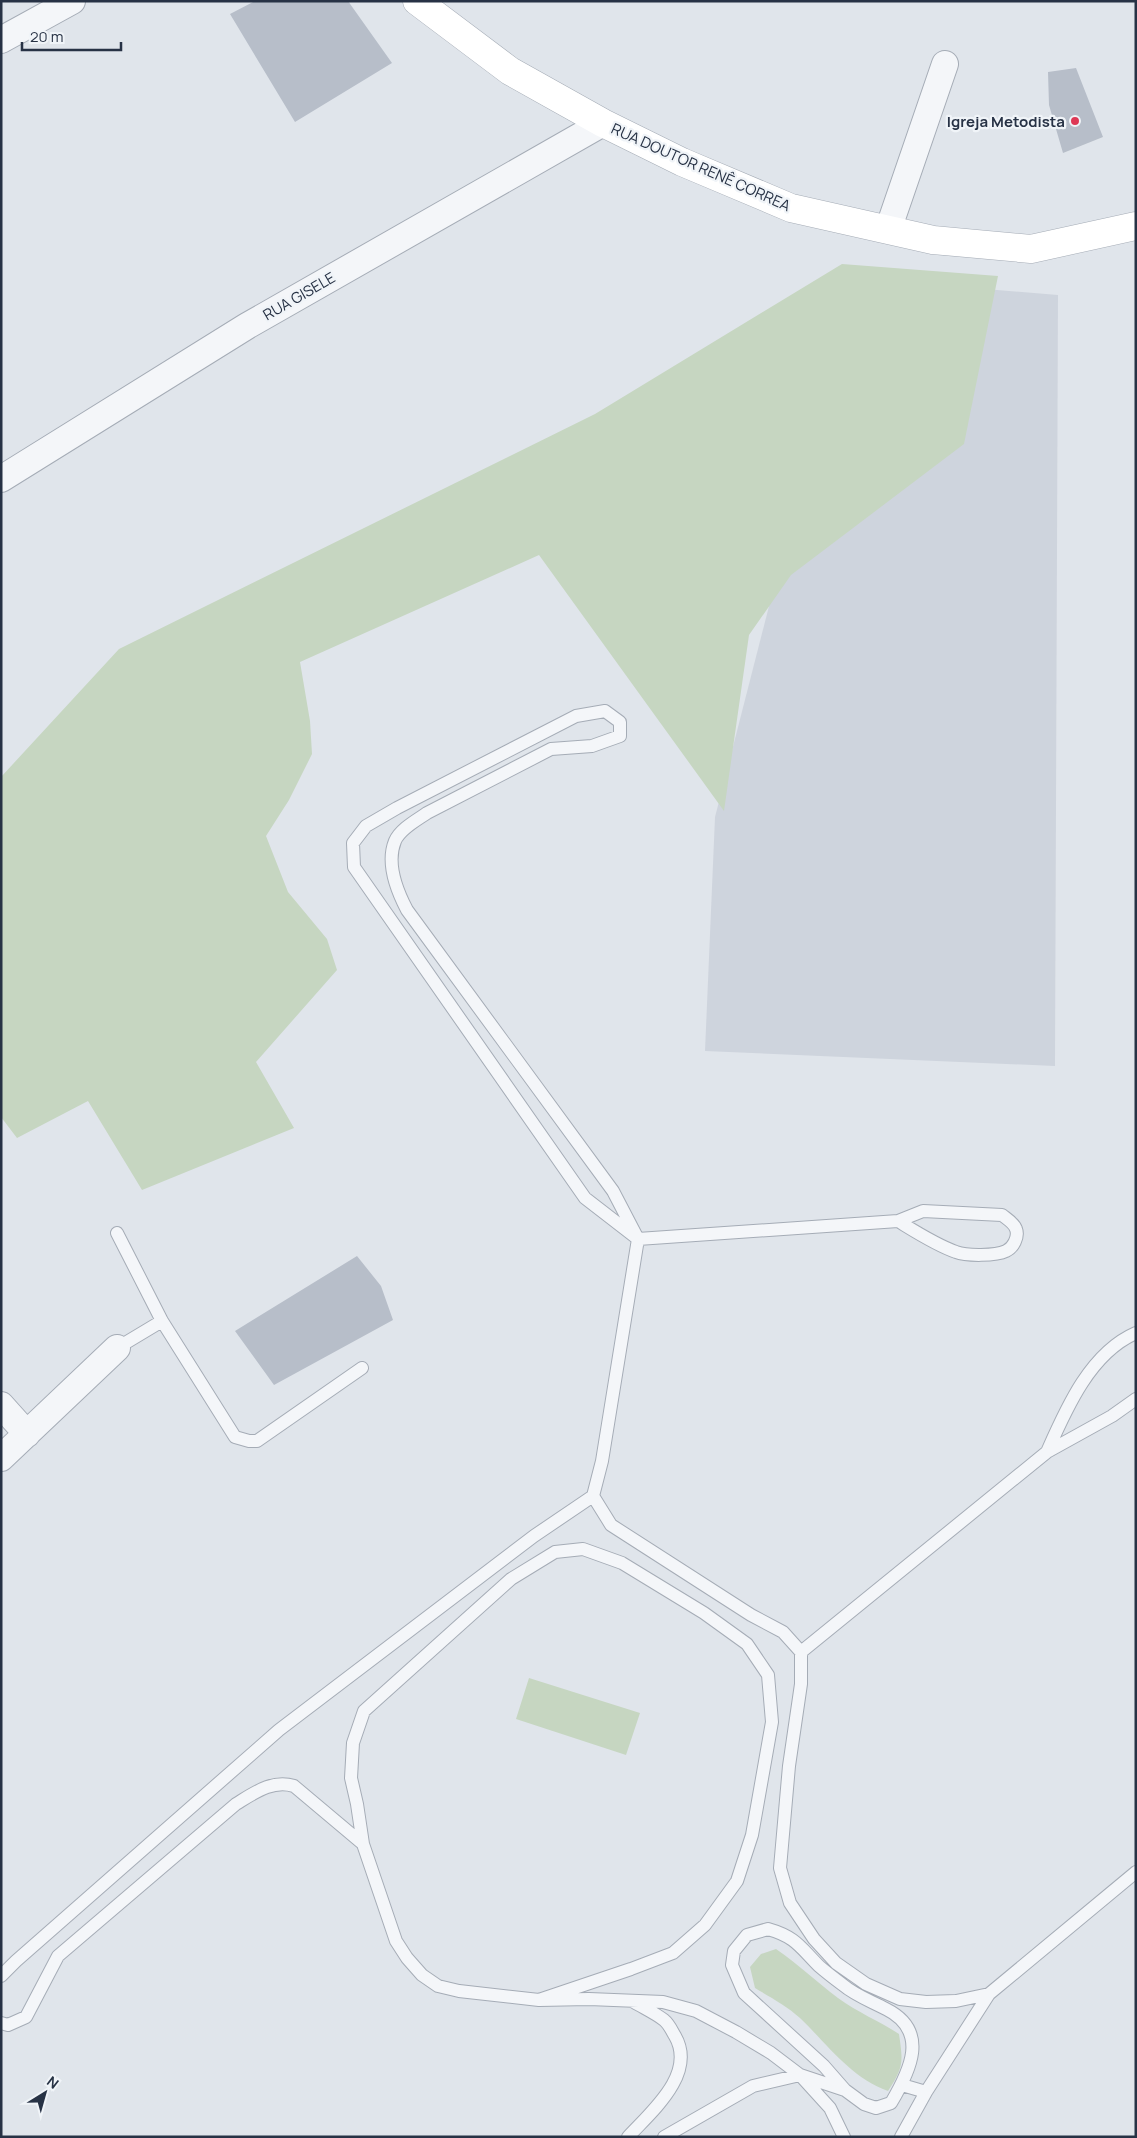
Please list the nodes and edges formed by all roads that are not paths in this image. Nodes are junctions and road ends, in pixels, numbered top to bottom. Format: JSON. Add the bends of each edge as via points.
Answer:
{"nodes":[{"id":1,"x":72,"y":1,"type":"edge"},
{"id":2,"x":417,"y":1,"type":"edge"},
{"id":3,"x":1,"y":40,"type":"edge"},
{"id":4,"x":945,"y":64,"type":"dead end"},
{"id":5,"x":603,"y":123,"type":"junction"},
{"id":6,"x":1136,"y":226,"type":"edge"},
{"id":7,"x":888,"y":230,"type":"junction"},
{"id":8,"x":1,"y":479,"type":"edge"},
{"id":9,"x":898,"y":1221,"type":"junction"},
{"id":10,"x":117,"y":1233,"type":"dead end"},
{"id":11,"x":638,"y":1239,"type":"junction"},
{"id":12,"x":162,"y":1321,"type":"junction"},
{"id":13,"x":1136,"y":1333,"type":"edge"},
{"id":14,"x":117,"y":1348,"type":"joint"},
{"id":15,"x":362,"y":1368,"type":"dead end"},
{"id":16,"x":1136,"y":1399,"type":"edge"},
{"id":17,"x":1,"y":1405,"type":"edge"},
{"id":18,"x":27,"y":1434,"type":"junction"},
{"id":19,"x":1047,"y":1452,"type":"junction"},
{"id":20,"x":1,"y":1458,"type":"edge"},
{"id":21,"x":593,"y":1496,"type":"junction"},
{"id":22,"x":801,"y":1652,"type":"junction"},
{"id":23,"x":363,"y":1844,"type":"junction"},
{"id":24,"x":1136,"y":1872,"type":"edge"},
{"id":25,"x":836,"y":1963,"type":"junction"},
{"id":26,"x":819,"y":1966,"type":"junction"},
{"id":27,"x":1,"y":1976,"type":"edge"},
{"id":28,"x":989,"y":1994,"type":"junction"},
{"id":29,"x":539,"y":2000,"type":"junction"},
{"id":30,"x":634,"y":2002,"type":"junction"},
{"id":31,"x":1,"y":2023,"type":"edge"},
{"id":32,"x":800,"y":2075,"type":"junction"},
{"id":33,"x":902,"y":2085,"type":"junction"},
{"id":34,"x":844,"y":2090,"type":"junction"},
{"id":35,"x":926,"y":2092,"type":"junction"},
{"id":36,"x":628,"y":2137,"type":"edge"},
{"id":37,"x":664,"y":2137,"type":"edge"},
{"id":38,"x":844,"y":2137,"type":"edge"},
{"id":39,"x":901,"y":2137,"type":"edge"}],
"edges":[{"from":1,"to":3,"type":"street"},
{"from":2,"to":5,"type":"street","name":"RUA DOUTOR RENÊ CORREA","via":[[510,71]]},
{"from":4,"to":7,"type":"street"},
{"from":5,"to":7,"type":"street","name":"RUA DOUTOR RENÊ CORREA","via":[[682,162],[792,208]]},
{"from":5,"to":8,"type":"street","name":"RUA GISELE","via":[[247,326]]},
{"from":6,"to":7,"type":"street","name":"RUA DOUTOR RENÊ CORREA","via":[[1031,249],[933,240]]},
{"from":9,"to":9,"type":"lane","via":[[923,1211],[988,1213],[1011,1221],[1017,1237],[1007,1251],[957,1253]]},
{"from":9,"to":11,"type":"lane"},
{"from":10,"to":12,"type":"lane"},
{"from":11,"to":11,"type":"lane","via":[[613,1191],[407,910],[396,890],[392,864],[395,841],[409,825],[427,813],[551,749],[592,746],[620,736],[620,722],[605,711],[576,716],[366,826],[353,843],[354,867],[586,1198]]},
{"from":11,"to":21,"type":"lane","via":[[602,1461]]},
{"from":12,"to":14,"type":"lane"},
{"from":12,"to":15,"type":"lane","via":[[235,1437],[249,1441],[256,1441]]},
{"from":13,"to":19,"type":"lane","via":[[1106,1351],[1069,1402]]},
{"from":14,"to":18,"type":"street"},
{"from":16,"to":19,"type":"lane"},
{"from":17,"to":18,"type":"street"},
{"from":18,"to":20,"type":"street"},
{"from":19,"to":22,"type":"lane"},
{"from":21,"to":22,"type":"lane","via":[[612,1525],[751,1615],[783,1632]]},
{"from":21,"to":27,"type":"lane","via":[[548,1526],[278,1730]]},
{"from":22,"to":25,"type":"lane","via":[[801,1684],[788,1775],[780,1868],[790,1903],[814,1939]]},
{"from":23,"to":29,"type":"lane","via":[[396,1941],[422,1975],[438,1986],[460,1991]]},
{"from":23,"to":29,"type":"lane","via":[[351,1778],[353,1743],[364,1711],[511,1579],[555,1552],[583,1549],[622,1564],[704,1613],[747,1644],[768,1675],[772,1722],[752,1835],[737,1881],[705,1925],[673,1953]]},
{"from":23,"to":31,"type":"lane","via":[[294,1786],[283,1782],[257,1790],[236,1804],[58,1956],[26,2017],[8,2025]]},
{"from":24,"to":28,"type":"lane"},
{"from":25,"to":26,"type":"lane"},
{"from":25,"to":28,"type":"lane","via":[[866,1984],[900,1999],[956,2001]]},
{"from":26,"to":33,"type":"lane","via":[[851,1993],[888,2009],[904,2020],[914,2053]]},
{"from":26,"to":34,"type":"lane","via":[[797,1941],[768,1929],[747,1935],[734,1951],[732,1964],[744,1993],[824,2066]]},
{"from":28,"to":35,"type":"lane"},
{"from":29,"to":30,"type":"lane"},
{"from":30,"to":32,"type":"lane","via":[[663,2002],[696,2011],[736,2032]]},
{"from":30,"to":36,"type":"lane","via":[[666,2021],[678,2041],[681,2056],[670,2090]]},
{"from":32,"to":34,"type":"lane"},
{"from":32,"to":37,"type":"lane","via":[[753,2086]]},
{"from":32,"to":38,"type":"lane","via":[[830,2108]]},
{"from":33,"to":34,"type":"lane","via":[[891,2103],[876,2108]]},
{"from":33,"to":35,"type":"lane"},
{"from":35,"to":39,"type":"lane"}]}
